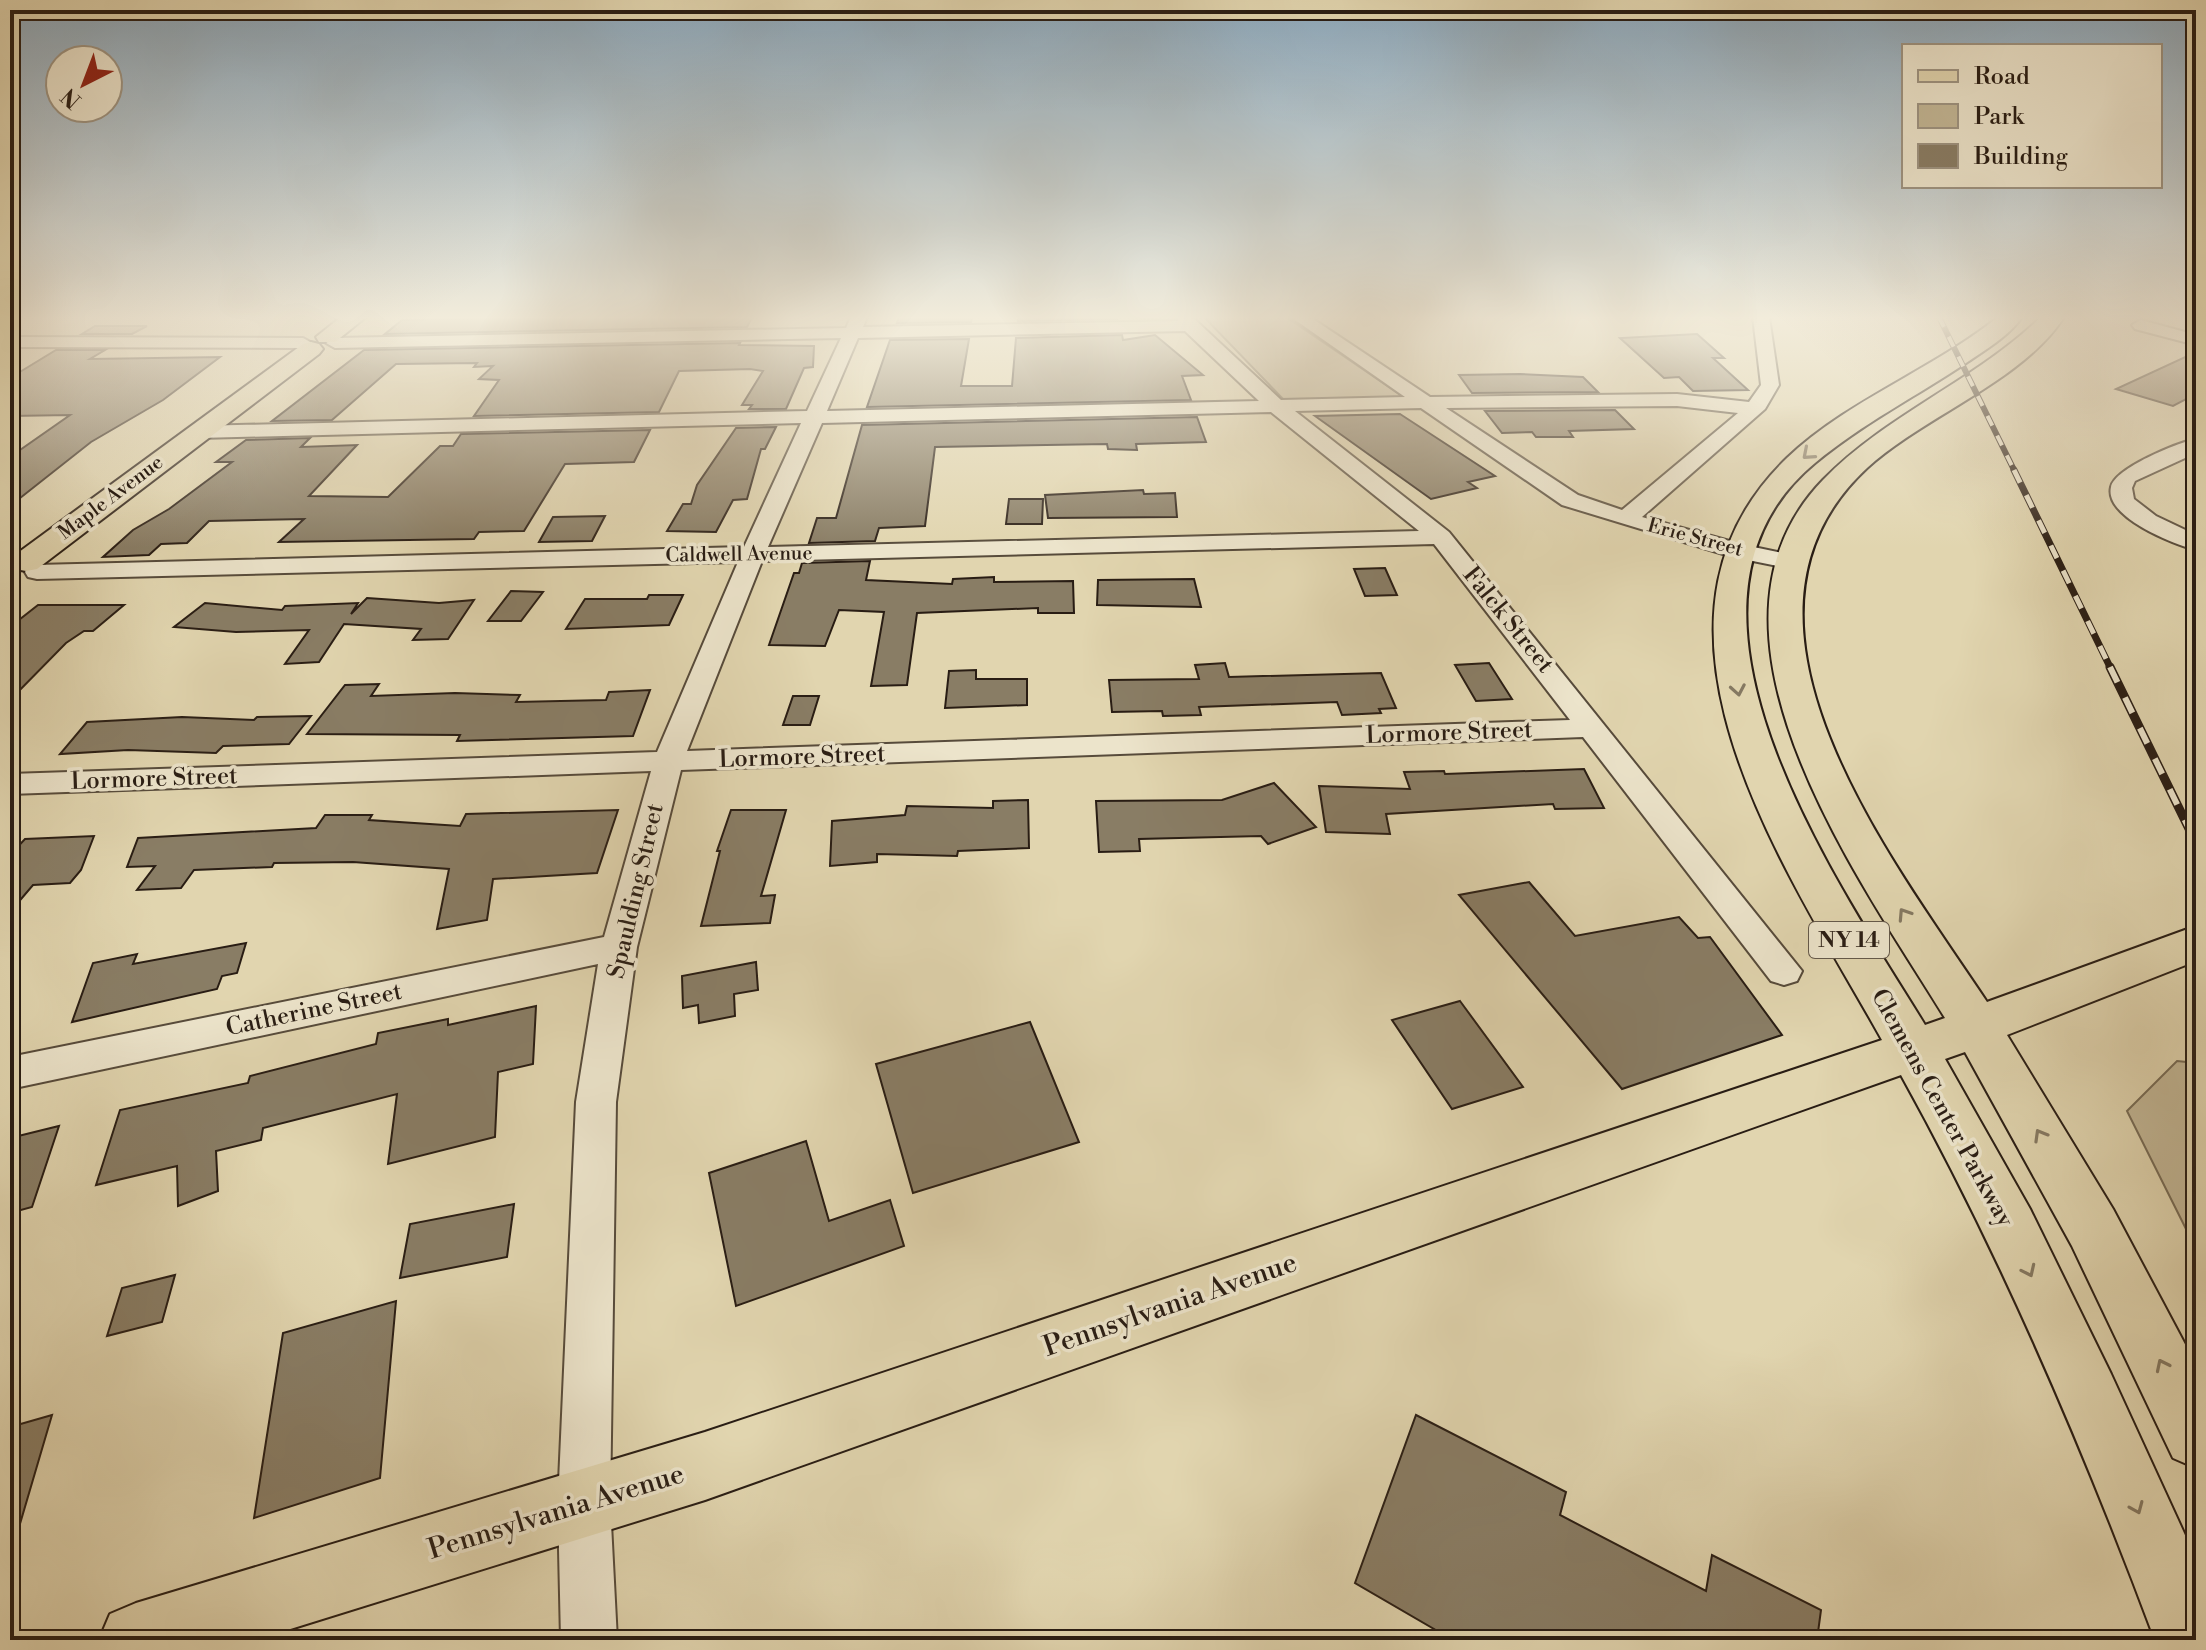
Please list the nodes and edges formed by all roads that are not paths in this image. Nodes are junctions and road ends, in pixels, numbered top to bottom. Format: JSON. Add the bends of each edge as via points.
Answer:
{"nodes":[{"id":1,"x":250,"y":394,"type":"edge"},
{"id":2,"x":824,"y":394,"type":"edge"},
{"id":3,"x":1263,"y":394,"type":"edge"},
{"id":4,"x":1417,"y":394,"type":"edge"},
{"id":5,"x":1764,"y":394,"type":"edge"},
{"id":6,"x":1898,"y":394,"type":"edge"},
{"id":7,"x":1954,"y":394,"type":"edge"},
{"id":8,"x":1429,"y":402,"type":"junction"},
{"id":9,"x":1278,"y":408,"type":"junction"},
{"id":10,"x":1755,"y":409,"type":"junction"},
{"id":11,"x":813,"y":418,"type":"junction"},
{"id":12,"x":199,"y":432,"type":"junction"},
{"id":13,"x":2196,"y":445,"type":"edge"},
{"id":14,"x":1625,"y":519,"type":"junction"},
{"id":15,"x":1441,"y":537,"type":"junction"},
{"id":16,"x":2196,"y":543,"type":"edge"},
{"id":17,"x":1741,"y":552,"type":"junction"},
{"id":18,"x":753,"y":554,"type":"junction"},
{"id":19,"x":1792,"y":562,"type":"junction"},
{"id":20,"x":21,"y":571,"type":"edge"},
{"id":21,"x":1594,"y":728,"type":"junction"},
{"id":22,"x":668,"y":762,"type":"junction"},
{"id":23,"x":10,"y":784,"type":"edge"},
{"id":24,"x":2196,"y":943,"type":"edge"},
{"id":25,"x":619,"y":947,"type":"junction"},
{"id":26,"x":1784,"y":971,"type":"dead end"},
{"id":27,"x":1976,"y":1027,"type":"junction"},
{"id":28,"x":1911,"y":1050,"type":"junction"},
{"id":29,"x":10,"y":1073,"type":"edge"},
{"id":30,"x":2196,"y":1435,"type":"edge"},
{"id":31,"x":584,"y":1504,"type":"junction"},
{"id":32,"x":136,"y":1640,"type":"edge"},
{"id":33,"x":589,"y":1640,"type":"edge"},
{"id":34,"x":2192,"y":1640,"type":"edge"}],
"edges":[{"from":1,"to":12,"type":"main road","name":"Maple Avenue"},
{"from":2,"to":11,"type":"street","name":"Spaulding Street"},
{"from":3,"to":9,"type":"street","name":"Falck Street"},
{"from":4,"to":8,"type":"street"},
{"from":5,"to":10,"type":"street","name":"Erie Street"},
{"from":6,"to":17,"type":"main road","name":"Clemens Center Parkway","number":"NY 14","one_way":true,"via":[[1788,471],[1761,505]]},
{"from":7,"to":19,"type":"main road","number":"NY 14","via":[[1905,426],[1823,495]]},
{"from":8,"to":9,"type":"street"},
{"from":8,"to":10,"type":"street","via":[[1677,400]]},
{"from":8,"to":14,"type":"street","via":[[1570,500]]},
{"from":9,"to":11,"type":"street"},
{"from":9,"to":15,"type":"street","name":"Falck Street"},
{"from":10,"to":14,"type":"street","name":"Erie Street"},
{"from":11,"to":12,"type":"street"},
{"from":11,"to":18,"type":"street","name":"Spaulding Street"},
{"from":12,"to":20,"type":"main road","name":"Maple Avenue"},
{"from":13,"to":16,"type":"street","via":[[2126,477],[2121,488],[2123,501],[2156,528]]},
{"from":14,"to":17,"type":"street","name":"Erie Street"},
{"from":15,"to":18,"type":"street","name":"Caldwell Avenue"},
{"from":15,"to":21,"type":"street","name":"Falck Street"},
{"from":17,"to":19,"type":"street","name":"Erie Street"},
{"from":17,"to":28,"type":"main road","name":"Clemens Center Parkway","number":"NY 14","one_way":true,"via":[[1731,623],[1744,723],[1805,861]]},
{"from":18,"to":20,"type":"street","name":"Caldwell Avenue"},
{"from":18,"to":22,"type":"street","name":"Spaulding Street"},
{"from":27,"to":19,"type":"main road","number":"NY 14","one_way":true,"via":[[1876,870],[1811,744],[1784,635]]},
{"from":21,"to":22,"type":"street","name":"Lormore Street"},
{"from":21,"to":26,"type":"street","name":"Falck Street"},
{"from":22,"to":23,"type":"street","name":"Lormore Street"},
{"from":22,"to":25,"type":"street","name":"Spaulding Street"},
{"from":24,"to":27,"type":"main road","name":"Pennsylvania Avenue"},
{"from":25,"to":29,"type":"street","name":"Catherine Street"},
{"from":25,"to":31,"type":"street","name":"Spaulding Street","via":[[596,1102]]},
{"from":27,"to":28,"type":"main road","name":"Pennsylvania Avenue"},
{"from":30,"to":27,"type":"main road","number":"NY 14","one_way":true,"via":[[2105,1245]]},
{"from":28,"to":31,"type":"main road","name":"Pennsylvania Avenue"},
{"from":28,"to":34,"type":"main road","name":"Clemens Center Parkway","number":"NY 14","one_way":true,"via":[[1997,1203],[2092,1404]]},
{"from":31,"to":32,"type":"main road","name":"Pennsylvania Avenue"},
{"from":31,"to":33,"type":"street","name":"Spaulding Street"}]}
